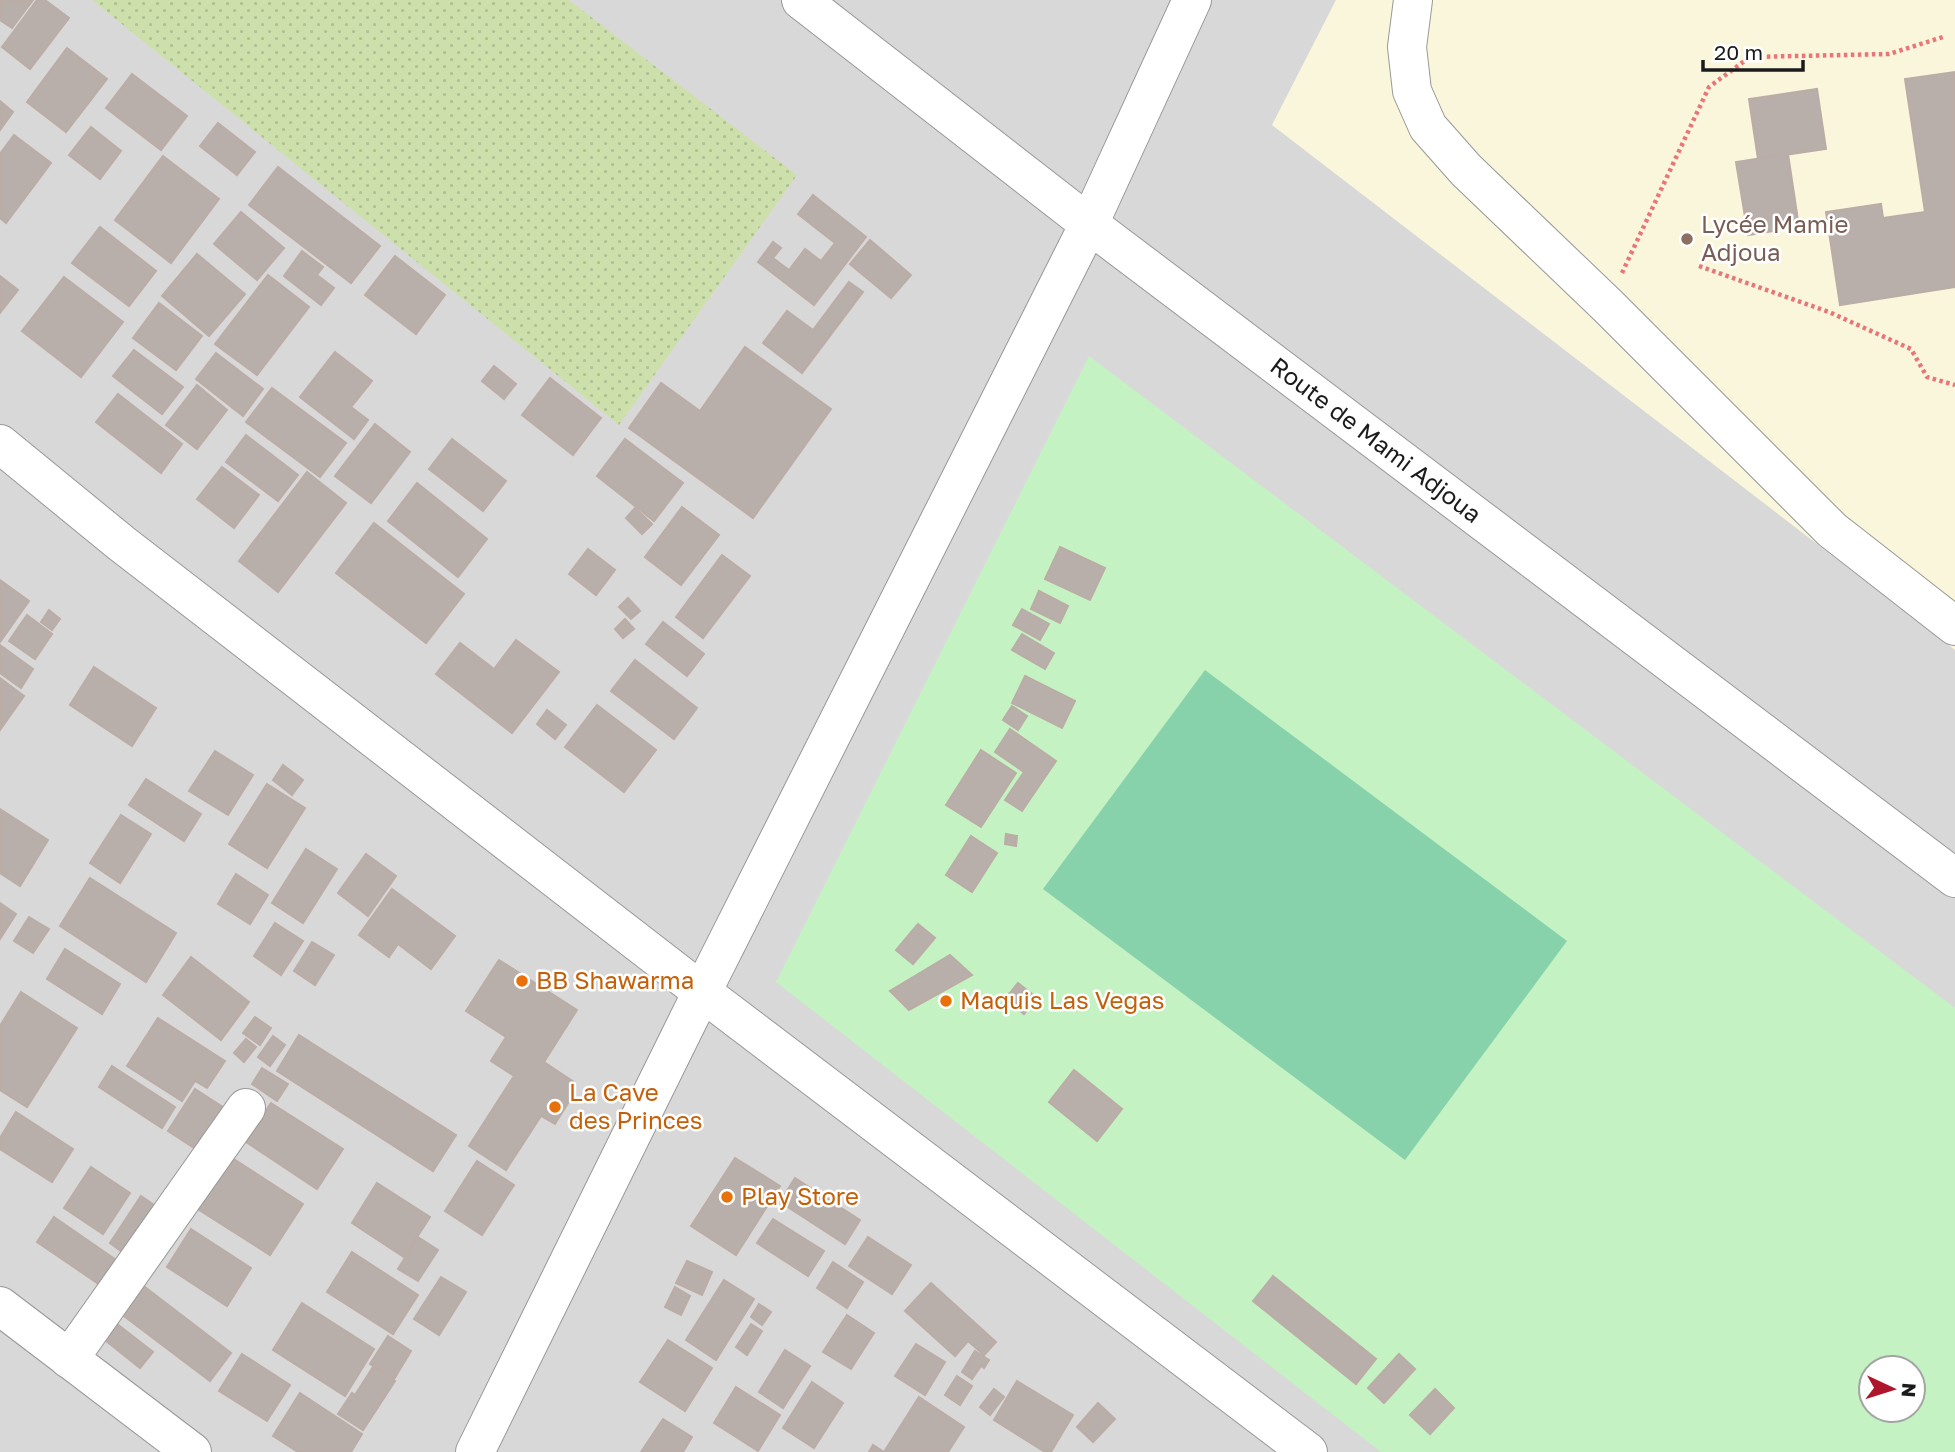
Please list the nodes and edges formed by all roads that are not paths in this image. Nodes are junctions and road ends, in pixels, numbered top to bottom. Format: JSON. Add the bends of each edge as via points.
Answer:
{"nodes":[{"id":1,"x":801,"y":0,"type":"edge"},
{"id":2,"x":1192,"y":0,"type":"edge"},
{"id":3,"x":1413,"y":0,"type":"edge"},
{"id":4,"x":1089,"y":224,"type":"junction"},
{"id":5,"x":0,"y":444,"type":"edge"},
{"id":6,"x":1955,"y":626,"type":"edge"},
{"id":7,"x":1955,"y":878,"type":"edge"},
{"id":8,"x":702,"y":992,"type":"junction"},
{"id":9,"x":246,"y":1108,"type":"dead end"},
{"id":10,"x":0,"y":1306,"type":"edge"},
{"id":11,"x":69,"y":1359,"type":"junction"},
{"id":12,"x":192,"y":1452,"type":"edge"},
{"id":13,"x":475,"y":1452,"type":"edge"},
{"id":14,"x":1308,"y":1452,"type":"edge"}],
"edges":[{"from":1,"to":4,"type":"street","name":"Route de Mami Adjoua"},
{"from":2,"to":4,"type":"street"},
{"from":3,"to":6,"type":"street","via":[[1407,47],[1412,90],[1428,127],[1466,170],[1832,530]]},
{"from":4,"to":7,"type":"street","name":"Route de Mami Adjoua"},
{"from":4,"to":8,"type":"street"},
{"from":5,"to":8,"type":"street","via":[[121,543]]},
{"from":8,"to":13,"type":"street"},
{"from":8,"to":14,"type":"street"},
{"from":9,"to":11,"type":"street"},
{"from":10,"to":11,"type":"street"},
{"from":11,"to":12,"type":"street"}]}
